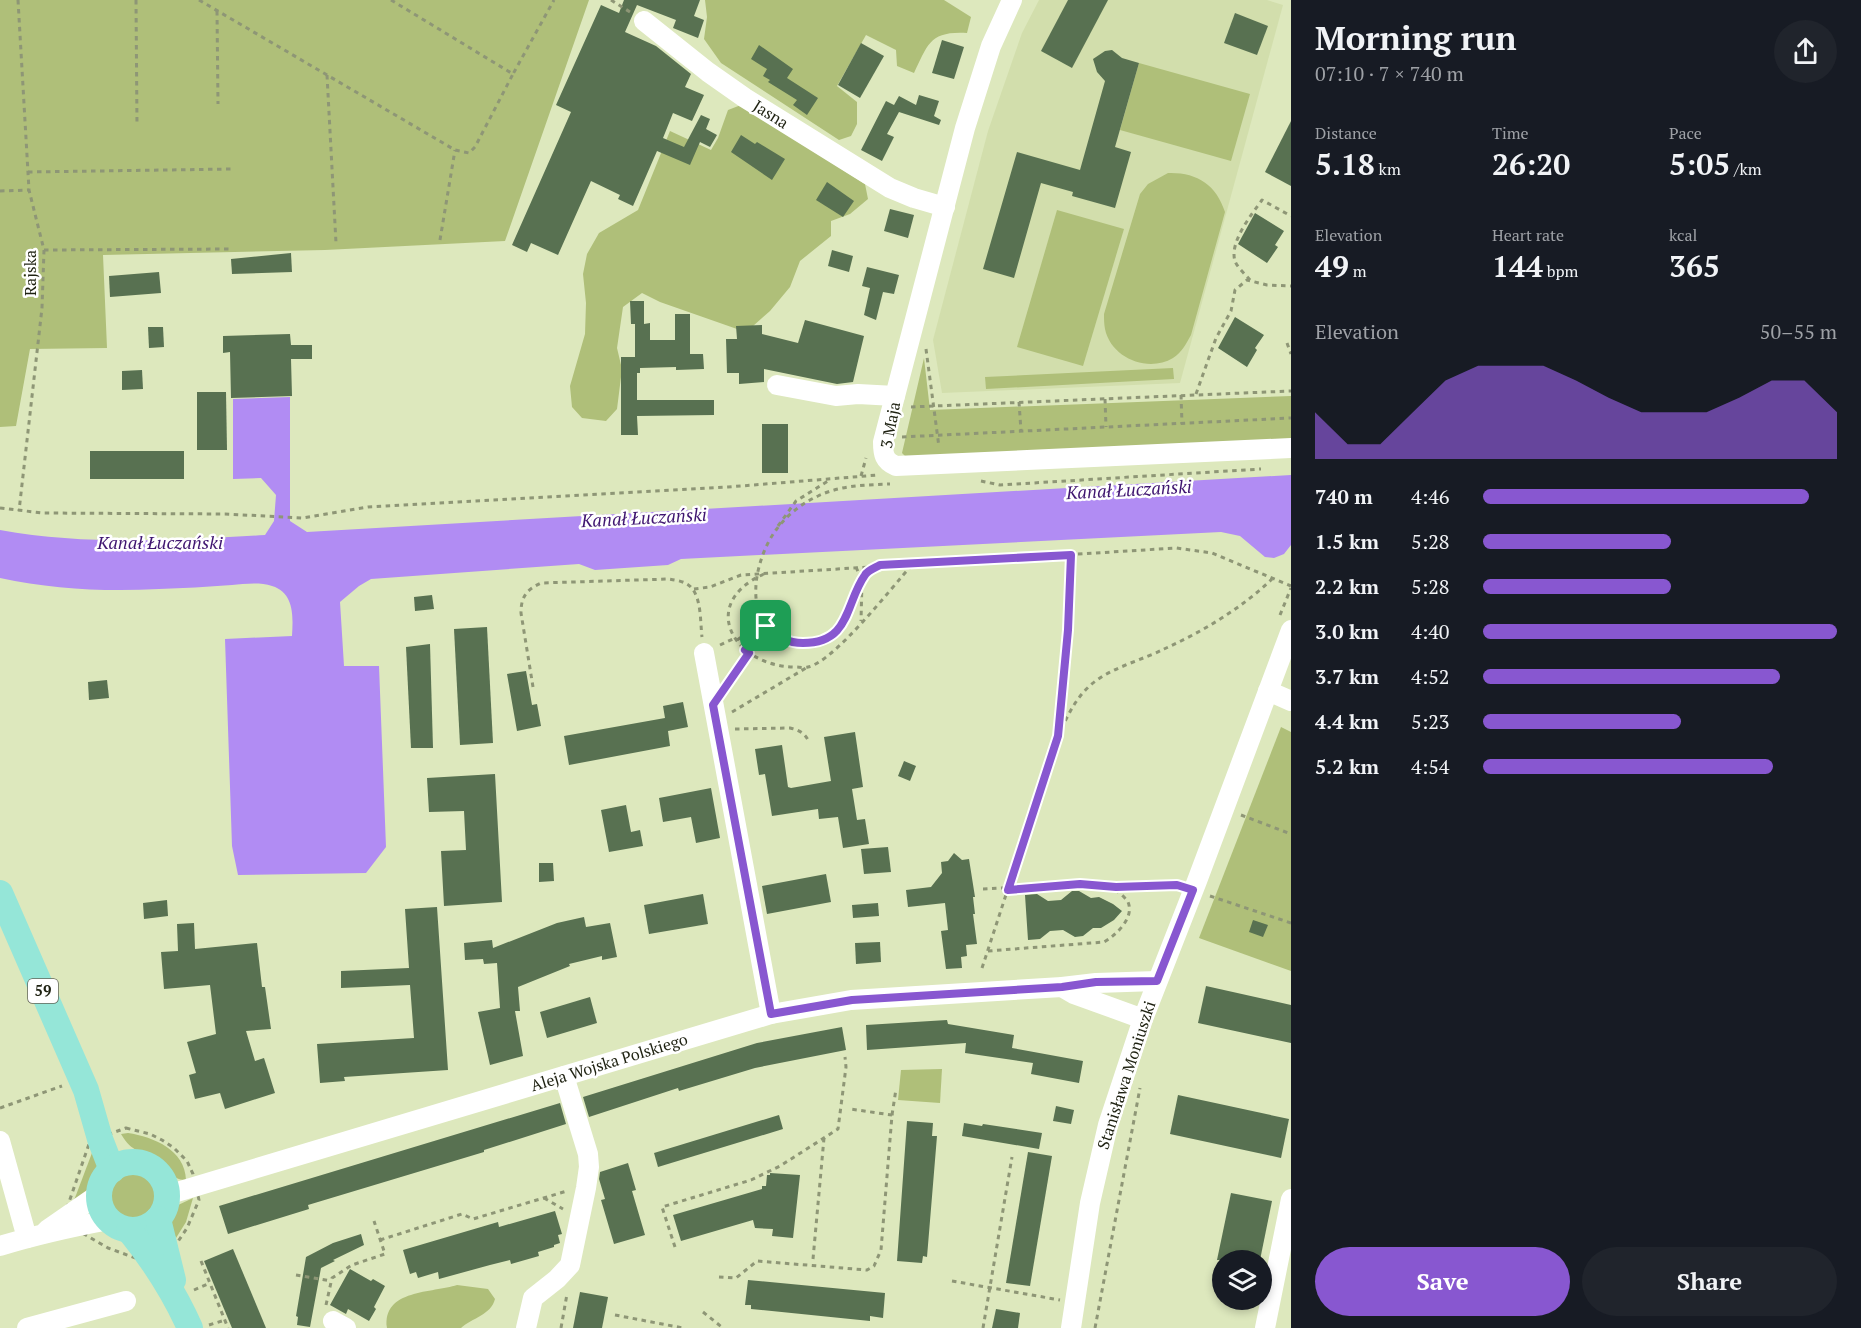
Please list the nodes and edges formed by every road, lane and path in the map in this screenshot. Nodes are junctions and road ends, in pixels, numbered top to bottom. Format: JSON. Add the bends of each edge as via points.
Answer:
{"nodes":[{"id":1,"x":18,"y":0,"type":"edge"},
{"id":2,"x":136,"y":0,"type":"edge"},
{"id":3,"x":199,"y":0,"type":"edge"},
{"id":4,"x":391,"y":0,"type":"edge"},
{"id":5,"x":554,"y":0,"type":"edge"},
{"id":6,"x":611,"y":0,"type":"edge"},
{"id":7,"x":1012,"y":0,"type":"edge"},
{"id":8,"x":217,"y":11,"type":"junction"},
{"id":9,"x":644,"y":21,"type":"joint"},
{"id":10,"x":513,"y":74,"type":"junction"},
{"id":11,"x":327,"y":75,"type":"junction"},
{"id":12,"x":218,"y":104,"type":"dead end"},
{"id":13,"x":137,"y":126,"type":"dead end"},
{"id":14,"x":455,"y":150,"type":"junction"},
{"id":15,"x":233,"y":169,"type":"dead end"},
{"id":16,"x":28,"y":172,"type":"junction"},
{"id":17,"x":29,"y":190,"type":"junction"},
{"id":18,"x":0,"y":191,"type":"edge"},
{"id":19,"x":945,"y":207,"type":"junction"},
{"id":20,"x":1291,"y":216,"type":"edge"},
{"id":21,"x":440,"y":240,"type":"dead end"},
{"id":22,"x":336,"y":243,"type":"dead end"},
{"id":23,"x":231,"y":249,"type":"dead end"},
{"id":24,"x":44,"y":250,"type":"junction"},
{"id":25,"x":1250,"y":280,"type":"junction"},
{"id":26,"x":1291,"y":286,"type":"edge"},
{"id":27,"x":925,"y":339,"type":"dead end"},
{"id":28,"x":1287,"y":343,"type":"dead end"},
{"id":29,"x":1291,"y":354,"type":"edge"},
{"id":30,"x":777,"y":385,"type":"dead end"},
{"id":31,"x":1291,"y":391,"type":"edge"},
{"id":32,"x":1195,"y":394,"type":"junction"},
{"id":33,"x":1181,"y":395,"type":"junction"},
{"id":34,"x":1105,"y":398,"type":"junction"},
{"id":35,"x":902,"y":402,"type":"junction"},
{"id":36,"x":1019,"y":402,"type":"junction"},
{"id":37,"x":933,"y":406,"type":"junction"},
{"id":38,"x":1291,"y":418,"type":"edge"},
{"id":39,"x":1182,"y":424,"type":"junction"},
{"id":40,"x":1106,"y":427,"type":"junction"},
{"id":41,"x":1021,"y":431,"type":"junction"},
{"id":42,"x":937,"y":436,"type":"junction"},
{"id":43,"x":902,"y":438,"type":"dead end"},
{"id":44,"x":1291,"y":448,"type":"edge"},
{"id":45,"x":942,"y":463,"type":"junction"},
{"id":46,"x":1266,"y":468,"type":"dead end"},
{"id":47,"x":861,"y":476,"type":"dead end"},
{"id":48,"x":832,"y":478,"type":"junction"},
{"id":49,"x":976,"y":480,"type":"dead end"},
{"id":50,"x":896,"y":484,"type":"dead end"},
{"id":51,"x":0,"y":507,"type":"edge"},
{"id":52,"x":19,"y":511,"type":"junction"},
{"id":53,"x":776,"y":530,"type":"junction"},
{"id":54,"x":1071,"y":555,"type":"junction"},
{"id":55,"x":913,"y":564,"type":"junction"},
{"id":56,"x":880,"y":565,"type":"junction"},
{"id":57,"x":856,"y":567,"type":"junction"},
{"id":58,"x":768,"y":572,"type":"junction"},
{"id":59,"x":1273,"y":579,"type":"junction"},
{"id":60,"x":862,"y":581,"type":"junction"},
{"id":61,"x":1291,"y":587,"type":"edge"},
{"id":62,"x":694,"y":589,"type":"junction"},
{"id":63,"x":765,"y":624,"type":"junction"},
{"id":64,"x":859,"y":625,"type":"junction"},
{"id":65,"x":1284,"y":626,"type":"edge"},
{"id":66,"x":737,"y":640,"type":"junction"},
{"id":67,"x":747,"y":651,"type":"junction"},
{"id":68,"x":704,"y":653,"type":"joint"},
{"id":69,"x":808,"y":667,"type":"junction"},
{"id":70,"x":533,"y":687,"type":"dead end"},
{"id":71,"x":1268,"y":691,"type":"junction"},
{"id":72,"x":1291,"y":701,"type":"edge"},
{"id":73,"x":716,"y":719,"type":"junction"},
{"id":74,"x":1058,"y":736,"type":"junction"},
{"id":75,"x":809,"y":742,"type":"dead end"},
{"id":76,"x":1239,"y":815,"type":"dead end"},
{"id":77,"x":1291,"y":834,"type":"edge"},
{"id":78,"x":1113,"y":887,"type":"junction"},
{"id":79,"x":1185,"y":887,"type":"junction"},
{"id":80,"x":983,"y":890,"type":"dead end"},
{"id":81,"x":1008,"y":890,"type":"junction"},
{"id":82,"x":0,"y":893,"type":"edge"},
{"id":83,"x":1173,"y":895,"type":"dead end"},
{"id":84,"x":1291,"y":923,"type":"edge"},
{"id":85,"x":988,"y":951,"type":"junction"},
{"id":86,"x":982,"y":968,"type":"dead end"},
{"id":87,"x":1157,"y":981,"type":"junction"},
{"id":88,"x":1062,"y":987,"type":"junction"},
{"id":89,"x":771,"y":1014,"type":"junction"},
{"id":90,"x":1143,"y":1019,"type":"junction"},
{"id":91,"x":845,"y":1058,"type":"dead end"},
{"id":92,"x":564,"y":1076,"type":"junction"},
{"id":93,"x":1141,"y":1083,"type":"dead end"},
{"id":94,"x":75,"y":1087,"type":"junction"},
{"id":95,"x":896,"y":1089,"type":"dead end"},
{"id":96,"x":0,"y":1107,"type":"edge"},
{"id":97,"x":850,"y":1109,"type":"dead end"},
{"id":98,"x":892,"y":1115,"type":"junction"},
{"id":99,"x":825,"y":1137,"type":"junction"},
{"id":100,"x":0,"y":1141,"type":"edge"},
{"id":101,"x":1012,"y":1157,"type":"dead end"},
{"id":102,"x":122,"y":1166,"type":"junction"},
{"id":103,"x":577,"y":1188,"type":"dead end"},
{"id":104,"x":99,"y":1194,"type":"junction"},
{"id":105,"x":167,"y":1195,"type":"junction"},
{"id":106,"x":1291,"y":1199,"type":"edge"},
{"id":107,"x":199,"y":1200,"type":"dead end"},
{"id":108,"x":158,"y":1219,"type":"junction"},
{"id":109,"x":374,"y":1221,"type":"dead end"},
{"id":110,"x":119,"y":1225,"type":"junction"},
{"id":111,"x":34,"y":1236,"type":"junction"},
{"id":112,"x":380,"y":1240,"type":"junction"},
{"id":113,"x":0,"y":1246,"type":"edge"},
{"id":114,"x":675,"y":1247,"type":"dead end"},
{"id":115,"x":173,"y":1249,"type":"dead end"},
{"id":116,"x":813,"y":1259,"type":"dead end"},
{"id":117,"x":201,"y":1261,"type":"dead end"},
{"id":118,"x":296,"y":1275,"type":"dead end"},
{"id":119,"x":719,"y":1277,"type":"dead end"},
{"id":120,"x":331,"y":1281,"type":"junction"},
{"id":121,"x":952,"y":1281,"type":"dead end"},
{"id":122,"x":210,"y":1283,"type":"junction"},
{"id":123,"x":991,"y":1287,"type":"junction"},
{"id":124,"x":567,"y":1291,"type":"dead end"},
{"id":125,"x":183,"y":1294,"type":"junction"},
{"id":126,"x":126,"y":1301,"type":"dead end"},
{"id":127,"x":1060,"y":1309,"type":"dead end"},
{"id":128,"x":703,"y":1312,"type":"dead end"},
{"id":129,"x":615,"y":1316,"type":"dead end"},
{"id":130,"x":225,"y":1320,"type":"junction"},
{"id":131,"x":335,"y":1321,"type":"edge"},
{"id":132,"x":27,"y":1328,"type":"edge"},
{"id":133,"x":197,"y":1328,"type":"edge"},
{"id":134,"x":228,"y":1328,"type":"edge"},
{"id":135,"x":526,"y":1328,"type":"edge"},
{"id":136,"x":561,"y":1328,"type":"edge"},
{"id":137,"x":682,"y":1328,"type":"edge"},
{"id":138,"x":723,"y":1328,"type":"edge"},
{"id":139,"x":983,"y":1328,"type":"edge"},
{"id":140,"x":1071,"y":1328,"type":"edge"},
{"id":141,"x":1095,"y":1328,"type":"edge"},
{"id":142,"x":1265,"y":1328,"type":"edge"}],
"edges":[{"from":1,"to":16,"type":"path","name":"Rajska"},
{"from":2,"to":13,"type":"path"},
{"from":3,"to":8,"type":"path"},
{"from":4,"to":10,"type":"path"},
{"from":5,"to":10,"type":"path"},
{"from":6,"to":9,"type":"path"},
{"from":7,"to":19,"type":"street","name":"3 Maja","via":[[981,73]]},
{"from":8,"to":11,"type":"path"},
{"from":8,"to":12,"type":"path"},
{"from":9,"to":19,"type":"street","name":"Jasna","via":[[745,98],[890,188]]},
{"from":10,"to":14,"type":"path","via":[[476,147],[469,153]]},
{"from":11,"to":14,"type":"path"},
{"from":11,"to":22,"type":"path"},
{"from":14,"to":21,"type":"path"},
{"from":15,"to":16,"type":"path"},
{"from":16,"to":17,"type":"path","name":"Rajska"},
{"from":17,"to":18,"type":"path"},
{"from":17,"to":24,"type":"path","name":"Rajska"},
{"from":19,"to":35,"type":"street","name":"3 Maja"},
{"from":20,"to":25,"type":"path","via":[[1262,200],[1244,227],[1234,258]]},
{"from":23,"to":24,"type":"path"},
{"from":24,"to":52,"type":"path","name":"Rajska","via":[[42,308]]},
{"from":25,"to":26,"type":"path"},
{"from":25,"to":32,"type":"path","via":[[1235,290],[1231,311],[1216,338]]},
{"from":27,"to":37,"type":"path"},
{"from":28,"to":29,"type":"path"},
{"from":30,"to":35,"type":"street"},
{"from":31,"to":32,"type":"path"},
{"from":32,"to":33,"type":"path"},
{"from":33,"to":34,"type":"path"},
{"from":33,"to":39,"type":"path"},
{"from":34,"to":36,"type":"path"},
{"from":34,"to":40,"type":"path"},
{"from":35,"to":37,"type":"path"},
{"from":35,"to":45,"type":"street","name":"3 Maja","via":[[883,442],[886,459],[896,466]]},
{"from":36,"to":37,"type":"path"},
{"from":36,"to":41,"type":"path"},
{"from":37,"to":42,"type":"path"},
{"from":38,"to":39,"type":"path"},
{"from":39,"to":40,"type":"path"},
{"from":40,"to":41,"type":"path"},
{"from":41,"to":42,"type":"path"},
{"from":42,"to":43,"type":"path"},
{"from":42,"to":45,"type":"path"},
{"from":44,"to":45,"type":"street","name":"3 Maja"},
{"from":46,"to":49,"type":"path","via":[[1000,485]]},
{"from":47,"to":48,"type":"path"},
{"from":48,"to":52,"type":"path","via":[[368,507],[303,518]]},
{"from":48,"to":53,"type":"path","via":[[796,501]]},
{"from":50,"to":53,"type":"path","via":[[849,486],[818,496],[797,509]]},
{"from":51,"to":52,"type":"path"},
{"from":53,"to":63,"type":"path","via":[[758,572],[756,597]]},
{"from":54,"to":55,"type":"path"},
{"from":54,"to":59,"type":"path","via":[[1198,550]]},
{"from":54,"to":74,"type":"path"},
{"from":55,"to":56,"type":"path"},
{"from":55,"to":64,"type":"path"},
{"from":56,"to":57,"type":"path"},
{"from":56,"to":60,"type":"path"},
{"from":57,"to":58,"type":"path"},
{"from":57,"to":60,"type":"path"},
{"from":58,"to":62,"type":"path","via":[[741,574]]},
{"from":58,"to":66,"type":"path","via":[[742,586],[732,600],[728,616]]},
{"from":59,"to":61,"type":"path"},
{"from":59,"to":74,"type":"path","via":[[1254,597],[1179,643],[1097,680],[1072,707]]},
{"from":60,"to":63,"type":"path","via":[[850,611],[829,636],[812,643],[792,642]]},
{"from":60,"to":64,"type":"path"},
{"from":61,"to":65,"type":"path"},
{"from":62,"to":68,"type":"path"},
{"from":62,"to":70,"type":"path","via":[[669,579],[541,583],[532,587],[526,591],[521,613]]},
{"from":63,"to":66,"type":"path"},
{"from":63,"to":67,"type":"path"},
{"from":64,"to":69,"type":"path","via":[[835,651]]},
{"from":65,"to":71,"type":"street","name":"Stanisława Moniuszki"},
{"from":66,"to":67,"type":"path"},
{"from":67,"to":69,"type":"path","via":[[769,663]]},
{"from":67,"to":73,"type":"path"},
{"from":68,"to":73,"type":"street"},
{"from":69,"to":73,"type":"path"},
{"from":71,"to":72,"type":"street"},
{"from":71,"to":79,"type":"street","name":"Stanisława Moniuszki"},
{"from":73,"to":75,"type":"path","via":[[790,728],[798,730]]},
{"from":73,"to":89,"type":"street"},
{"from":74,"to":81,"type":"path"},
{"from":76,"to":77,"type":"path"},
{"from":78,"to":79,"type":"path"},
{"from":78,"to":81,"type":"path","via":[[1080,884]]},
{"from":78,"to":85,"type":"path","via":[[1128,902],[1129,909],[1115,936],[1104,942]]},
{"from":79,"to":83,"type":"path"},
{"from":79,"to":84,"type":"path"},
{"from":79,"to":87,"type":"street","name":"Stanisława Moniuszki"},
{"from":80,"to":81,"type":"path"},
{"from":81,"to":85,"type":"path"},
{"from":82,"to":94,"type":"main road","number":"59"},
{"from":85,"to":86,"type":"path"},
{"from":87,"to":88,"type":"street","name":"Aleja Wojska Polskiego"},
{"from":87,"to":90,"type":"street","name":"Stanisława Moniuszki"},
{"from":88,"to":89,"type":"street","name":"Aleja Wojska Polskiego","via":[[852,1000]]},
{"from":88,"to":90,"type":"street","name":"Aleja Wojska Polskiego"},
{"from":89,"to":92,"type":"street","name":"Aleja Wojska Polskiego"},
{"from":90,"to":140,"type":"street","name":"Stanisława Moniuszki","via":[[1098,1161]]},
{"from":91,"to":99,"type":"path","via":[[838,1129]]},
{"from":92,"to":105,"type":"street","name":"Aleja Wojska Polskiego"},
{"from":92,"to":135,"type":"street","via":[[588,1154],[586,1188],[570,1265],[533,1298]]},
{"from":93,"to":141,"type":"path"},
{"from":94,"to":96,"type":"path"},
{"from":94,"to":102,"type":"main road","number":"59","via":[[100,1139]]},
{"from":95,"to":98,"type":"path"},
{"from":97,"to":98,"type":"path"},
{"from":98,"to":119,"type":"path","via":[[881,1251],[874,1266],[867,1270],[757,1261],[736,1278]]},
{"from":99,"to":114,"type":"path","via":[[751,1180],[662,1207]]},
{"from":99,"to":116,"type":"path"},
{"from":100,"to":111,"type":"street"},
{"from":101,"to":123,"type":"path"},
{"from":102,"to":104,"type":"main road","via":[[103,1180]]},
{"from":102,"to":105,"type":"main road","via":[[149,1166],[166,1186]]},
{"from":103,"to":112,"type":"path","via":[[473,1219],[462,1214]]},
{"from":104,"to":110,"type":"main road","via":[[101,1208]]},
{"from":104,"to":111,"type":"street"},
{"from":105,"to":108,"type":"main road"},
{"from":106,"to":142,"type":"street"},
{"from":107,"to":115,"type":"path"},
{"from":108,"to":110,"type":"main road","via":[[145,1228]]},
{"from":108,"to":125,"type":"main road"},
{"from":109,"to":112,"type":"path"},
{"from":110,"to":111,"type":"street"},
{"from":110,"to":125,"type":"main road"},
{"from":111,"to":113,"type":"street"},
{"from":112,"to":120,"type":"path","via":[[385,1254],[346,1267]]},
{"from":117,"to":122,"type":"path"},
{"from":118,"to":120,"type":"path"},
{"from":120,"to":131,"type":"path"},
{"from":121,"to":123,"type":"path"},
{"from":122,"to":125,"type":"path"},
{"from":122,"to":130,"type":"path"},
{"from":123,"to":127,"type":"path","via":[[1061,1300]]},
{"from":123,"to":139,"type":"path"},
{"from":124,"to":136,"type":"path"},
{"from":125,"to":133,"type":"main road"},
{"from":126,"to":132,"type":"street"},
{"from":128,"to":138,"type":"path"},
{"from":129,"to":137,"type":"path"},
{"from":130,"to":133,"type":"path"},
{"from":130,"to":134,"type":"path"}]}
